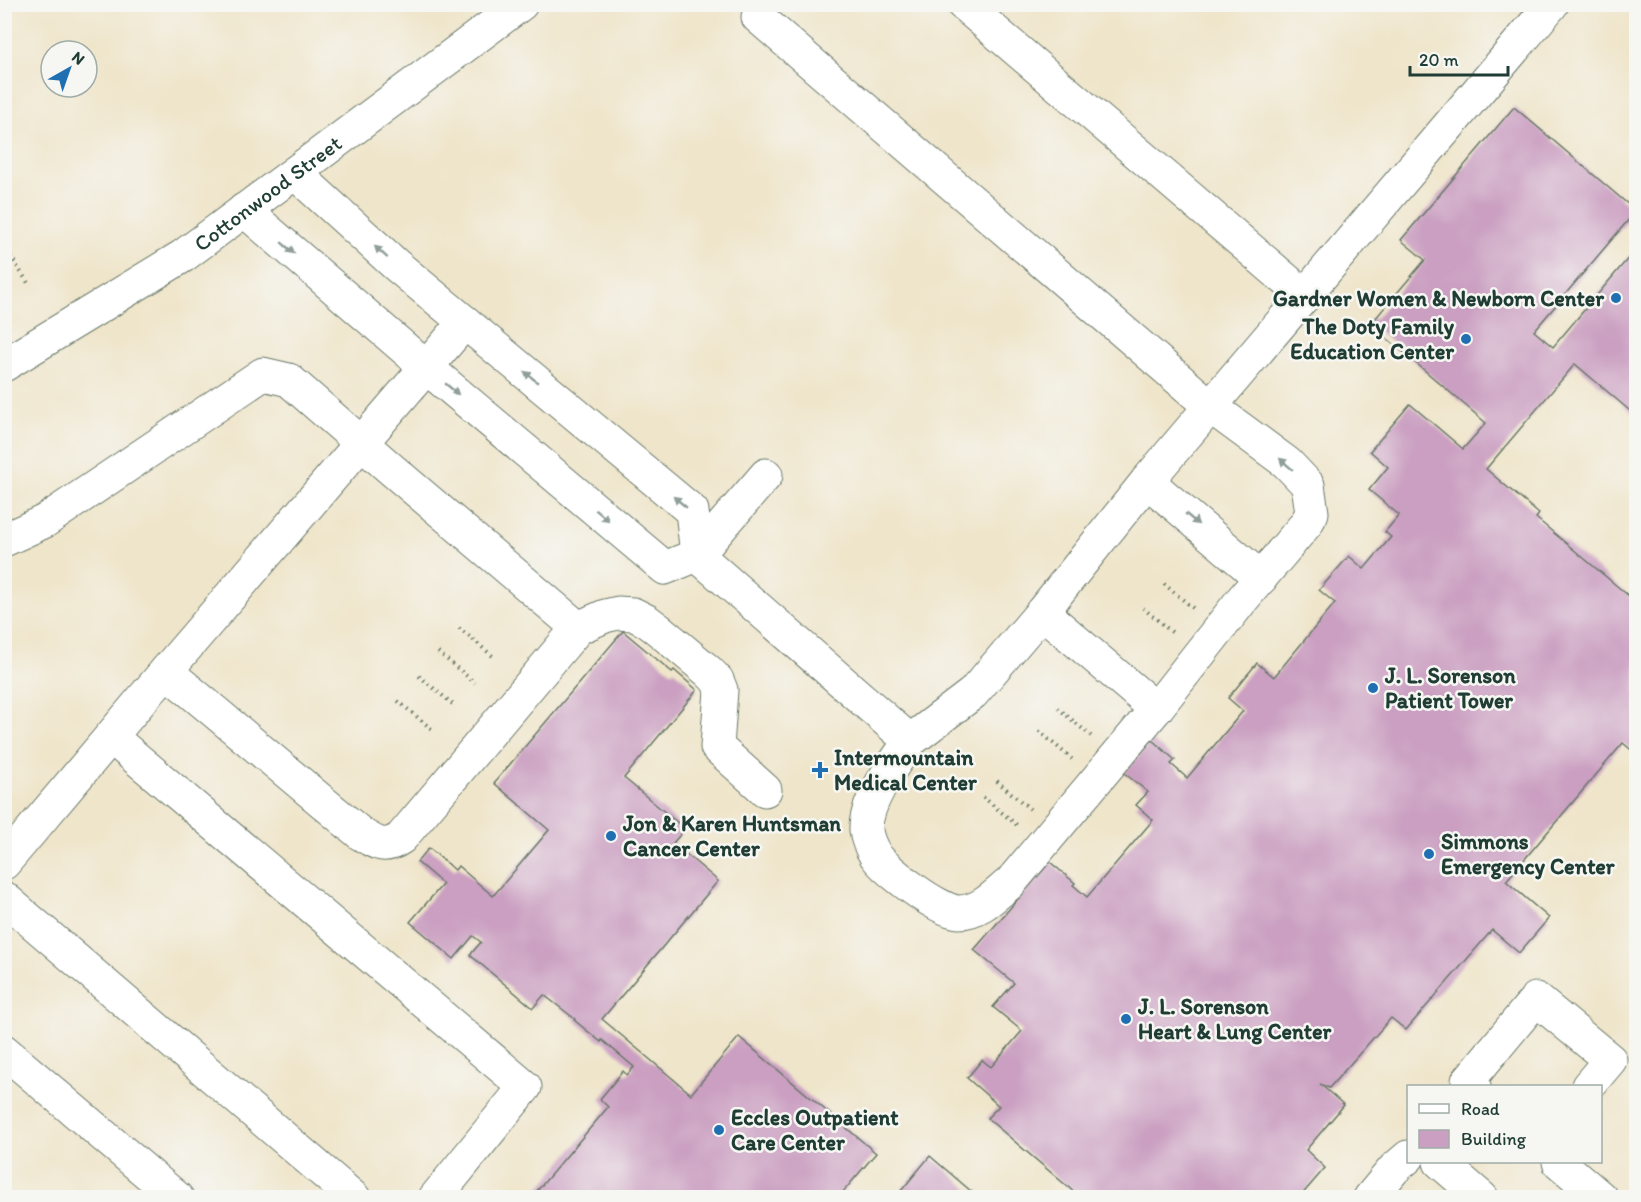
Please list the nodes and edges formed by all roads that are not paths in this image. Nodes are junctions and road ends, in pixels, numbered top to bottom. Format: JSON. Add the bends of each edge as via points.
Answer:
{"nodes":[{"id":1,"x":521,"y":4,"type":"edge"},
{"id":2,"x":963,"y":4,"type":"edge"},
{"id":3,"x":1552,"y":4,"type":"edge"},
{"id":4,"x":758,"y":17,"type":"dead end"},
{"id":5,"x":295,"y":173,"type":"junction"},
{"id":6,"x":244,"y":210,"type":"junction"},
{"id":7,"x":1305,"y":296,"type":"junction"},
{"id":8,"x":465,"y":322,"type":"junction"},
{"id":9,"x":4,"y":365,"type":"edge"},
{"id":10,"x":426,"y":368,"type":"junction"},
{"id":11,"x":1211,"y":407,"type":"junction"},
{"id":12,"x":361,"y":443,"type":"junction"},
{"id":13,"x":766,"y":476,"type":"dead end"},
{"id":14,"x":1147,"y":482,"type":"junction"},
{"id":15,"x":4,"y":540,"type":"edge"},
{"id":16,"x":697,"y":555,"type":"junction"},
{"id":17,"x":1261,"y":578,"type":"junction"},
{"id":18,"x":1042,"y":612,"type":"junction"},
{"id":19,"x":578,"y":628,"type":"junction"},
{"id":20,"x":165,"y":671,"type":"junction"},
{"id":21,"x":1156,"y":709,"type":"junction"},
{"id":22,"x":111,"y":737,"type":"junction"},
{"id":23,"x":910,"y":741,"type":"junction"},
{"id":24,"x":765,"y":790,"type":"dead end"},
{"id":25,"x":4,"y":863,"type":"edge"},
{"id":26,"x":4,"y":898,"type":"edge"},
{"id":27,"x":4,"y":1051,"type":"edge"},
{"id":28,"x":1472,"y":1085,"type":"edge"},
{"id":29,"x":1589,"y":1085,"type":"edge"},
{"id":30,"x":1407,"y":1158,"type":"edge"},
{"id":31,"x":1442,"y":1163,"type":"edge"},
{"id":32,"x":1561,"y":1163,"type":"edge"},
{"id":33,"x":177,"y":1197,"type":"edge"},
{"id":34,"x":354,"y":1197,"type":"edge"},
{"id":35,"x":435,"y":1197,"type":"edge"},
{"id":36,"x":1370,"y":1197,"type":"edge"},
{"id":37,"x":1480,"y":1197,"type":"edge"},
{"id":38,"x":1601,"y":1197,"type":"edge"}],
"edges":[{"from":1,"to":5,"type":"street","name":"Cottonwood Street"},
{"from":2,"to":7,"type":"street"},
{"from":3,"to":7,"type":"street"},
{"from":4,"to":11,"type":"street"},
{"from":5,"to":6,"type":"street","name":"Cottonwood Street"},
{"from":8,"to":5,"type":"street","one_way":true},
{"from":6,"to":9,"type":"street","name":"Cottonwood Street","via":[[183,256]]},
{"from":6,"to":10,"type":"street","one_way":true},
{"from":7,"to":11,"type":"street"},
{"from":8,"to":10,"type":"street"},
{"from":16,"to":8,"type":"street","one_way":true,"via":[[692,512]]},
{"from":10,"to":12,"type":"street"},
{"from":10,"to":16,"type":"street","one_way":true,"via":[[665,568]]},
{"from":11,"to":14,"type":"street"},
{"from":17,"to":11,"type":"street","one_way":true,"via":[[1312,513],[1308,485],[1287,463]]},
{"from":12,"to":15,"type":"street","via":[[290,380],[263,375],[45,521]]},
{"from":12,"to":19,"type":"street"},
{"from":12,"to":20,"type":"street"},
{"from":13,"to":16,"type":"street"},
{"from":14,"to":17,"type":"street","one_way":true},
{"from":14,"to":18,"type":"street"},
{"from":16,"to":23,"type":"street"},
{"from":17,"to":21,"type":"street"},
{"from":18,"to":21,"type":"street"},
{"from":18,"to":23,"type":"street","via":[[973,693]]},
{"from":19,"to":20,"type":"street","via":[[392,844],[382,845],[361,834]]},
{"from":19,"to":24,"type":"street","via":[[604,616],[633,615],[647,621],[700,664],[717,680],[721,690],[717,747]]},
{"from":20,"to":22,"type":"street"},
{"from":21,"to":23,"type":"street","via":[[1010,883],[982,906],[959,912],[931,901],[878,858],[869,844],[866,831],[873,799]]},
{"from":22,"to":25,"type":"street"},
{"from":22,"to":35,"type":"street","via":[[525,1088]]},
{"from":26,"to":34,"type":"street"},
{"from":27,"to":33,"type":"street"},
{"from":28,"to":29,"type":"street","via":[[1468,1081],[1536,999],[1610,1060]]},
{"from":30,"to":36,"type":"street"},
{"from":31,"to":37,"type":"street"},
{"from":32,"to":38,"type":"street"}]}
